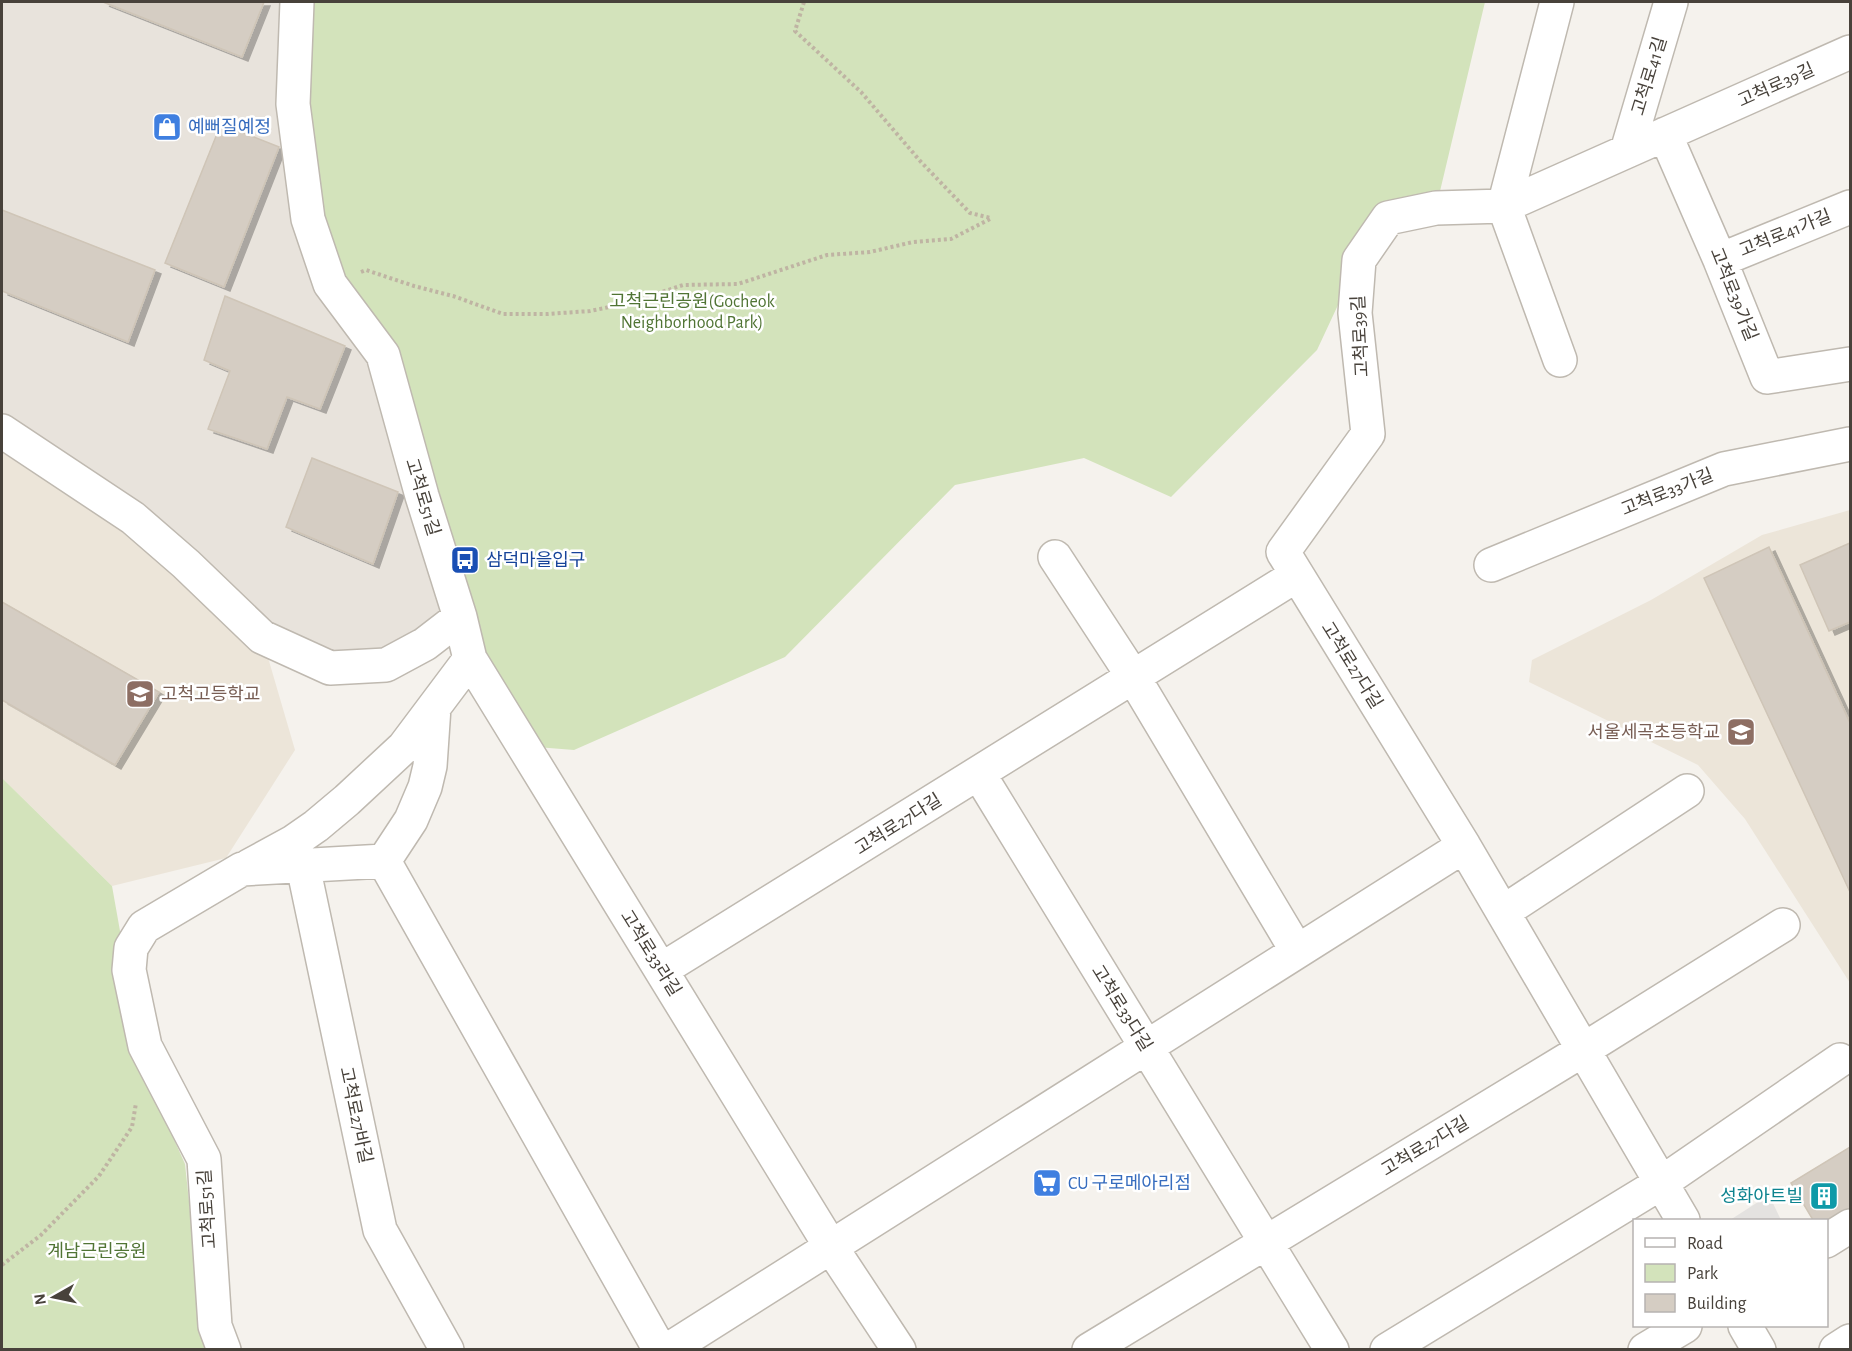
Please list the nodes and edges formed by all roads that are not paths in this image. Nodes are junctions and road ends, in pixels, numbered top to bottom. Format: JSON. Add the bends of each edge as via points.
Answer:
{"nodes":[{"id":1,"x":297,"y":2,"type":"edge"},
{"id":2,"x":1557,"y":2,"type":"edge"},
{"id":3,"x":1671,"y":2,"type":"edge"},
{"id":4,"x":1851,"y":52,"type":"edge"},
{"id":5,"x":1665,"y":134,"type":"junction"},
{"id":6,"x":1627,"y":152,"type":"junction"},
{"id":7,"x":1504,"y":206,"type":"junction"},
{"id":8,"x":1851,"y":207,"type":"edge"},
{"id":9,"x":1720,"y":260,"type":"junction"},
{"id":10,"x":1560,"y":360,"type":"dead end"},
{"id":11,"x":1851,"y":364,"type":"edge"},
{"id":12,"x":2,"y":431,"type":"edge"},
{"id":13,"x":1851,"y":444,"type":"edge"},
{"id":14,"x":1055,"y":557,"type":"dead end"},
{"id":15,"x":1290,"y":563,"type":"junction"},
{"id":16,"x":1491,"y":565,"type":"dead end"},
{"id":17,"x":460,"y":617,"type":"junction"},
{"id":18,"x":470,"y":659,"type":"junction"},
{"id":19,"x":1134,"y":678,"type":"junction"},
{"id":20,"x":434,"y":707,"type":"junction"},
{"id":21,"x":979,"y":774,"type":"junction"},
{"id":22,"x":1687,"y":791,"type":"dead end"},
{"id":23,"x":1464,"y":846,"type":"junction"},
{"id":24,"x":384,"y":861,"type":"junction"},
{"id":25,"x":303,"y":866,"type":"junction"},
{"id":26,"x":242,"y":869,"type":"junction"},
{"id":27,"x":1503,"y":912,"type":"junction"},
{"id":28,"x":1783,"y":925,"type":"dead end"},
{"id":29,"x":1297,"y":951,"type":"junction"},
{"id":30,"x":661,"y":970,"type":"junction"},
{"id":31,"x":1146,"y":1047,"type":"junction"},
{"id":32,"x":1583,"y":1050,"type":"junction"},
{"id":33,"x":1840,"y":1060,"type":"dead end"},
{"id":34,"x":1661,"y":1183,"type":"junction"},
{"id":35,"x":1682,"y":1219,"type":"edge"},
{"id":36,"x":1851,"y":1226,"type":"edge"},
{"id":37,"x":1828,"y":1240,"type":"edge"},
{"id":38,"x":1266,"y":1242,"type":"junction"},
{"id":39,"x":831,"y":1247,"type":"junction"},
{"id":40,"x":1682,"y":1327,"type":"edge"},
{"id":41,"x":1746,"y":1327,"type":"edge"},
{"id":42,"x":1851,"y":1341,"type":"edge"},
{"id":43,"x":224,"y":1350,"type":"edge"},
{"id":44,"x":447,"y":1350,"type":"edge"},
{"id":45,"x":660,"y":1350,"type":"edge"},
{"id":46,"x":668,"y":1350,"type":"edge"},
{"id":47,"x":899,"y":1350,"type":"edge"},
{"id":48,"x":1089,"y":1350,"type":"edge"},
{"id":49,"x":1332,"y":1350,"type":"edge"},
{"id":50,"x":1387,"y":1350,"type":"edge"},
{"id":51,"x":1645,"y":1350,"type":"edge"},
{"id":52,"x":1759,"y":1350,"type":"edge"},
{"id":53,"x":1836,"y":1350,"type":"edge"}],
"edges":[{"from":1,"to":17,"type":"street","name":"고척로51길","via":[[293,104],[308,219],[330,284],[383,355]]},
{"from":2,"to":7,"type":"street"},
{"from":3,"to":6,"type":"street","name":"고척로41길"},
{"from":4,"to":5,"type":"street","name":"고척로39길"},
{"from":5,"to":6,"type":"street","name":"고척로39길"},
{"from":5,"to":9,"type":"street","name":"고척로39가길"},
{"from":6,"to":7,"type":"street","name":"고척로39길"},
{"from":7,"to":10,"type":"street"},
{"from":7,"to":15,"type":"street","name":"고척로39길","via":[[1436,208],[1388,218],[1359,260],[1355,313],[1368,434]]},
{"from":8,"to":9,"type":"street","name":"고척로41가길"},
{"from":9,"to":11,"type":"street","name":"고척로39가길","via":[[1767,377]]},
{"from":12,"to":17,"type":"street","via":[[134,518],[262,637],[330,668],[386,665],[425,644]]},
{"from":13,"to":16,"type":"street","name":"고척로33가길","via":[[1724,469]]},
{"from":14,"to":19,"type":"street"},
{"from":15,"to":19,"type":"street","name":"고척로27다길"},
{"from":15,"to":23,"type":"street","name":"고척로27다길"},
{"from":17,"to":18,"type":"street","name":"고척로51길"},
{"from":18,"to":20,"type":"street"},
{"from":18,"to":30,"type":"street","name":"고척로33라길"},
{"from":19,"to":21,"type":"street","name":"고척로27다길"},
{"from":19,"to":29,"type":"street"},
{"from":20,"to":24,"type":"street","via":[[430,766],[424,787],[411,820]]},
{"from":20,"to":26,"type":"street","via":[[404,747],[324,819],[293,842]]},
{"from":21,"to":30,"type":"street","name":"고척로27다길"},
{"from":21,"to":31,"type":"street","name":"고척로33다길"},
{"from":22,"to":27,"type":"street"},
{"from":23,"to":27,"type":"street","name":"고척로27다길"},
{"from":23,"to":29,"type":"street"},
{"from":24,"to":25,"type":"street","name":"고척로51길"},
{"from":24,"to":45,"type":"street"},
{"from":25,"to":26,"type":"street","name":"고척로51길"},
{"from":25,"to":44,"type":"street","name":"고척로27바길","via":[[380,1230]]},
{"from":26,"to":43,"type":"street","name":"고척로51길","via":[[144,927],[131,948],[129,970],[145,1046],[204,1159],[215,1326]]},
{"from":27,"to":32,"type":"street","name":"고척로27다길"},
{"from":28,"to":32,"type":"street","name":"고척로27다길"},
{"from":29,"to":31,"type":"street"},
{"from":30,"to":39,"type":"street","name":"고척로33라길"},
{"from":31,"to":38,"type":"street","name":"고척로33다길"},
{"from":31,"to":39,"type":"street"},
{"from":32,"to":34,"type":"street","name":"고척로27다길"},
{"from":32,"to":38,"type":"street","name":"고척로27다길"},
{"from":33,"to":34,"type":"street"},
{"from":34,"to":35,"type":"street","name":"고척로27다길"},
{"from":34,"to":50,"type":"street"},
{"from":36,"to":37,"type":"street"},
{"from":38,"to":48,"type":"street"},
{"from":38,"to":49,"type":"street","name":"고척로33다길"},
{"from":39,"to":46,"type":"street"},
{"from":39,"to":47,"type":"street","name":"고척로33라길"},
{"from":40,"to":51,"type":"street"},
{"from":41,"to":52,"type":"street"},
{"from":42,"to":53,"type":"street"}]}
